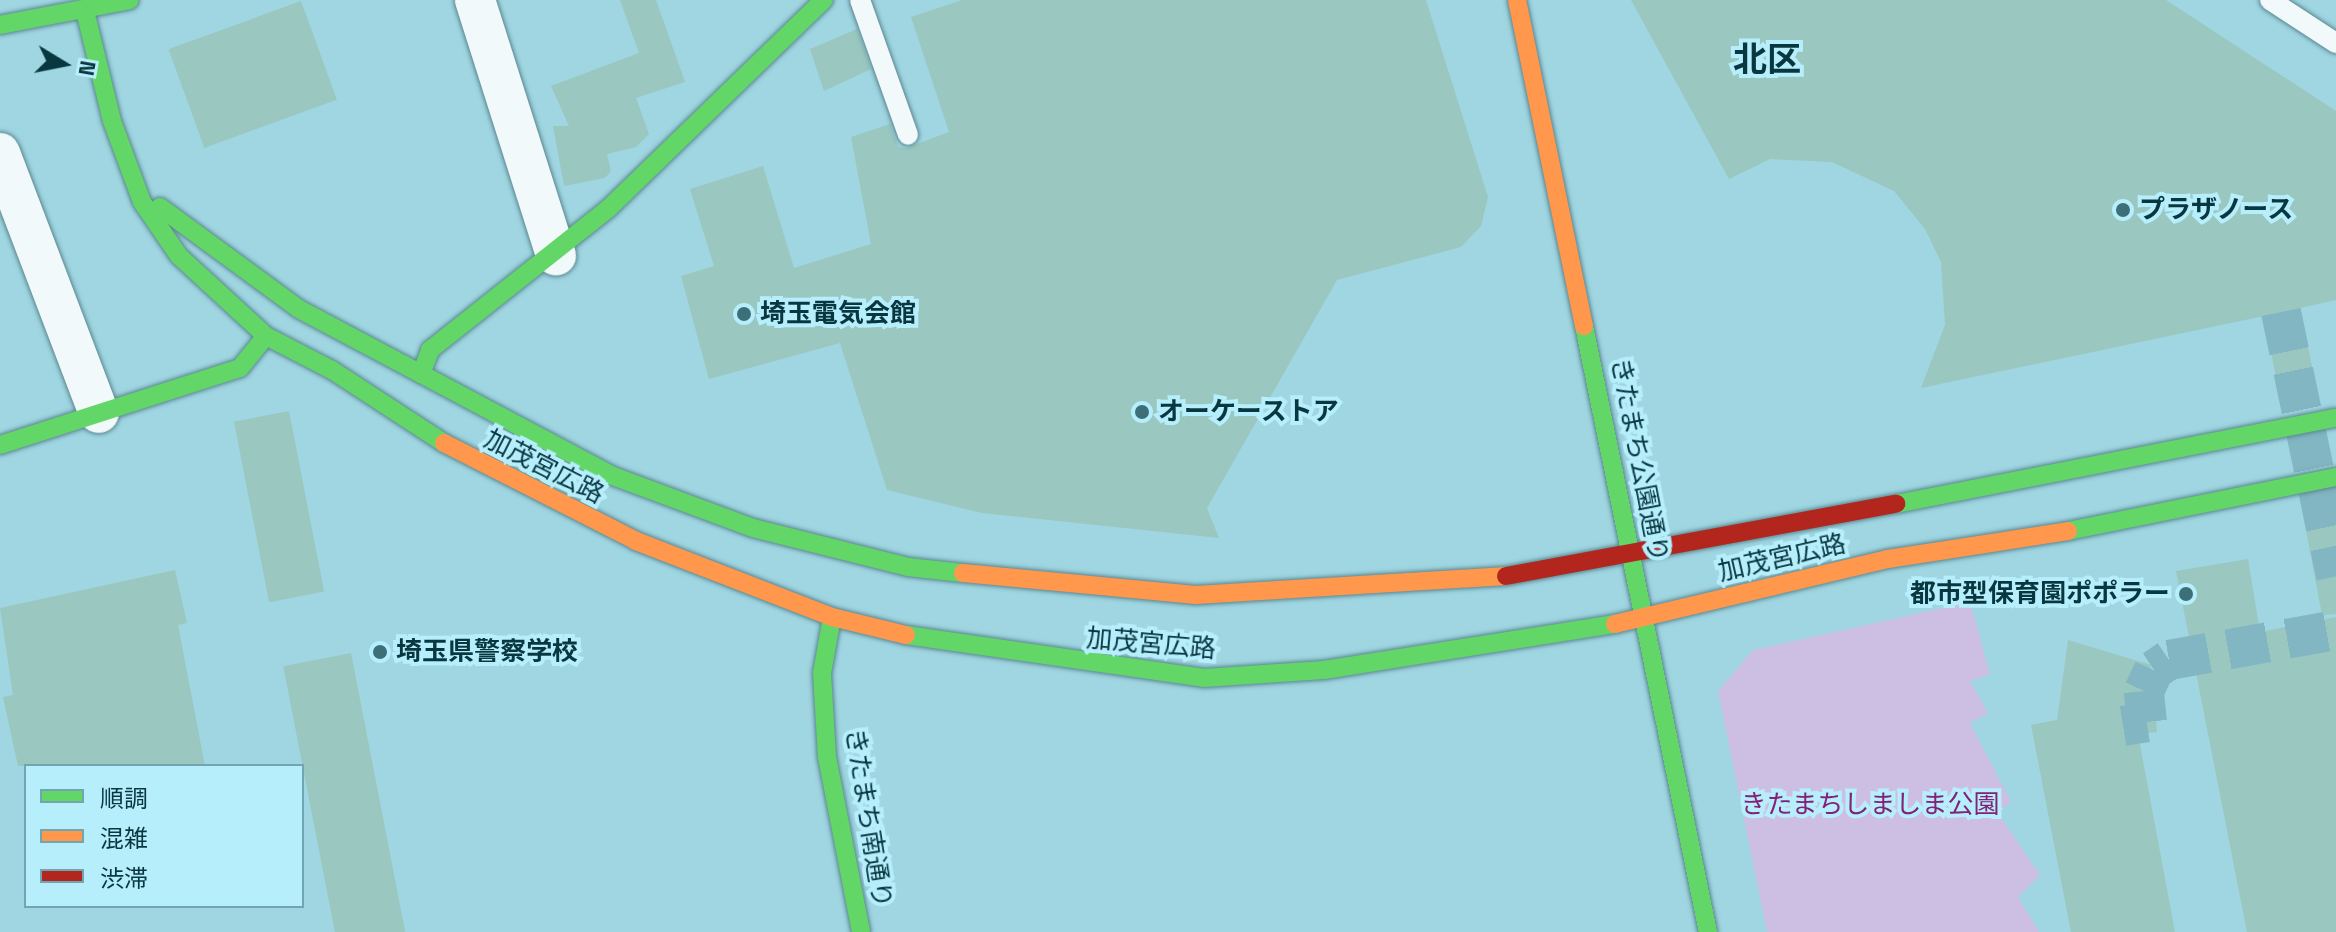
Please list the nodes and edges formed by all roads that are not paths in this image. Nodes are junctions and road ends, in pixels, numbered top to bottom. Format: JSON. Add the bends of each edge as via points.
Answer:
{"nodes":[{"id":1,"x":130,"y":0,"type":"edge"},
{"id":2,"x":475,"y":0,"type":"edge"},
{"id":3,"x":824,"y":0,"type":"edge"},
{"id":4,"x":860,"y":0,"type":"edge"},
{"id":5,"x":1517,"y":0,"type":"edge"},
{"id":6,"x":2270,"y":0,"type":"edge"},
{"id":7,"x":85,"y":11,"type":"junction"},
{"id":8,"x":0,"y":25,"type":"edge"},
{"id":9,"x":2336,"y":43,"type":"edge"},
{"id":10,"x":908,"y":135,"type":"dead end"},
{"id":11,"x":0,"y":153,"type":"edge"},
{"id":12,"x":134,"y":185,"type":"junction"},
{"id":13,"x":556,"y":255,"type":"junction"},
{"id":14,"x":266,"y":336,"type":"junction"},
{"id":15,"x":421,"y":374,"type":"junction"},
{"id":16,"x":99,"y":413,"type":"junction"},
{"id":17,"x":2336,"y":418,"type":"edge"},
{"id":18,"x":0,"y":445,"type":"edge"},
{"id":19,"x":2336,"y":477,"type":"edge"},
{"id":20,"x":1631,"y":556,"type":"junction"},
{"id":21,"x":832,"y":617,"type":"junction"},
{"id":22,"x":1645,"y":619,"type":"junction"},
{"id":23,"x":861,"y":932,"type":"edge"},
{"id":24,"x":1708,"y":932,"type":"edge"}],
"edges":[{"from":1,"to":7,"type":"street"},
{"from":2,"to":13,"type":"street"},
{"from":3,"to":13,"type":"street"},
{"from":4,"to":10,"type":"lane"},
{"from":5,"to":20,"type":"street","name":"きたまち公園通り"},
{"from":6,"to":9,"type":"lane"},
{"from":7,"to":8,"type":"street"},
{"from":7,"to":12,"type":"street","name":"加茂宮広路"},
{"from":11,"to":16,"type":"street"},
{"from":12,"to":14,"type":"street","name":"加茂宮広路","via":[[179,256]]},
{"from":12,"to":15,"type":"street","name":"加茂宮広路","via":[[299,309]]},
{"from":13,"to":15,"type":"street","via":[[430,350]]},
{"from":14,"to":16,"type":"street","via":[[240,368]]},
{"from":14,"to":21,"type":"street","name":"加茂宮広路","via":[[532,492],[636,541]]},
{"from":15,"to":20,"type":"street","name":"加茂宮広路","via":[[613,476],[753,528],[908,567],[1196,595],[1531,575]]},
{"from":16,"to":18,"type":"street"},
{"from":17,"to":20,"type":"street","name":"加茂宮広路"},
{"from":19,"to":22,"type":"street","name":"加茂宮広路","via":[[2064,532],[1888,559]]},
{"from":20,"to":22,"type":"street","name":"きたまち公園通り"},
{"from":21,"to":22,"type":"street","name":"加茂宮広路","via":[[943,644],[1204,678],[1324,670]]},
{"from":21,"to":23,"type":"street","name":"きたまち南通り","via":[[822,673],[827,757]]},
{"from":22,"to":24,"type":"street","name":"きたまち公園通り"}]}
